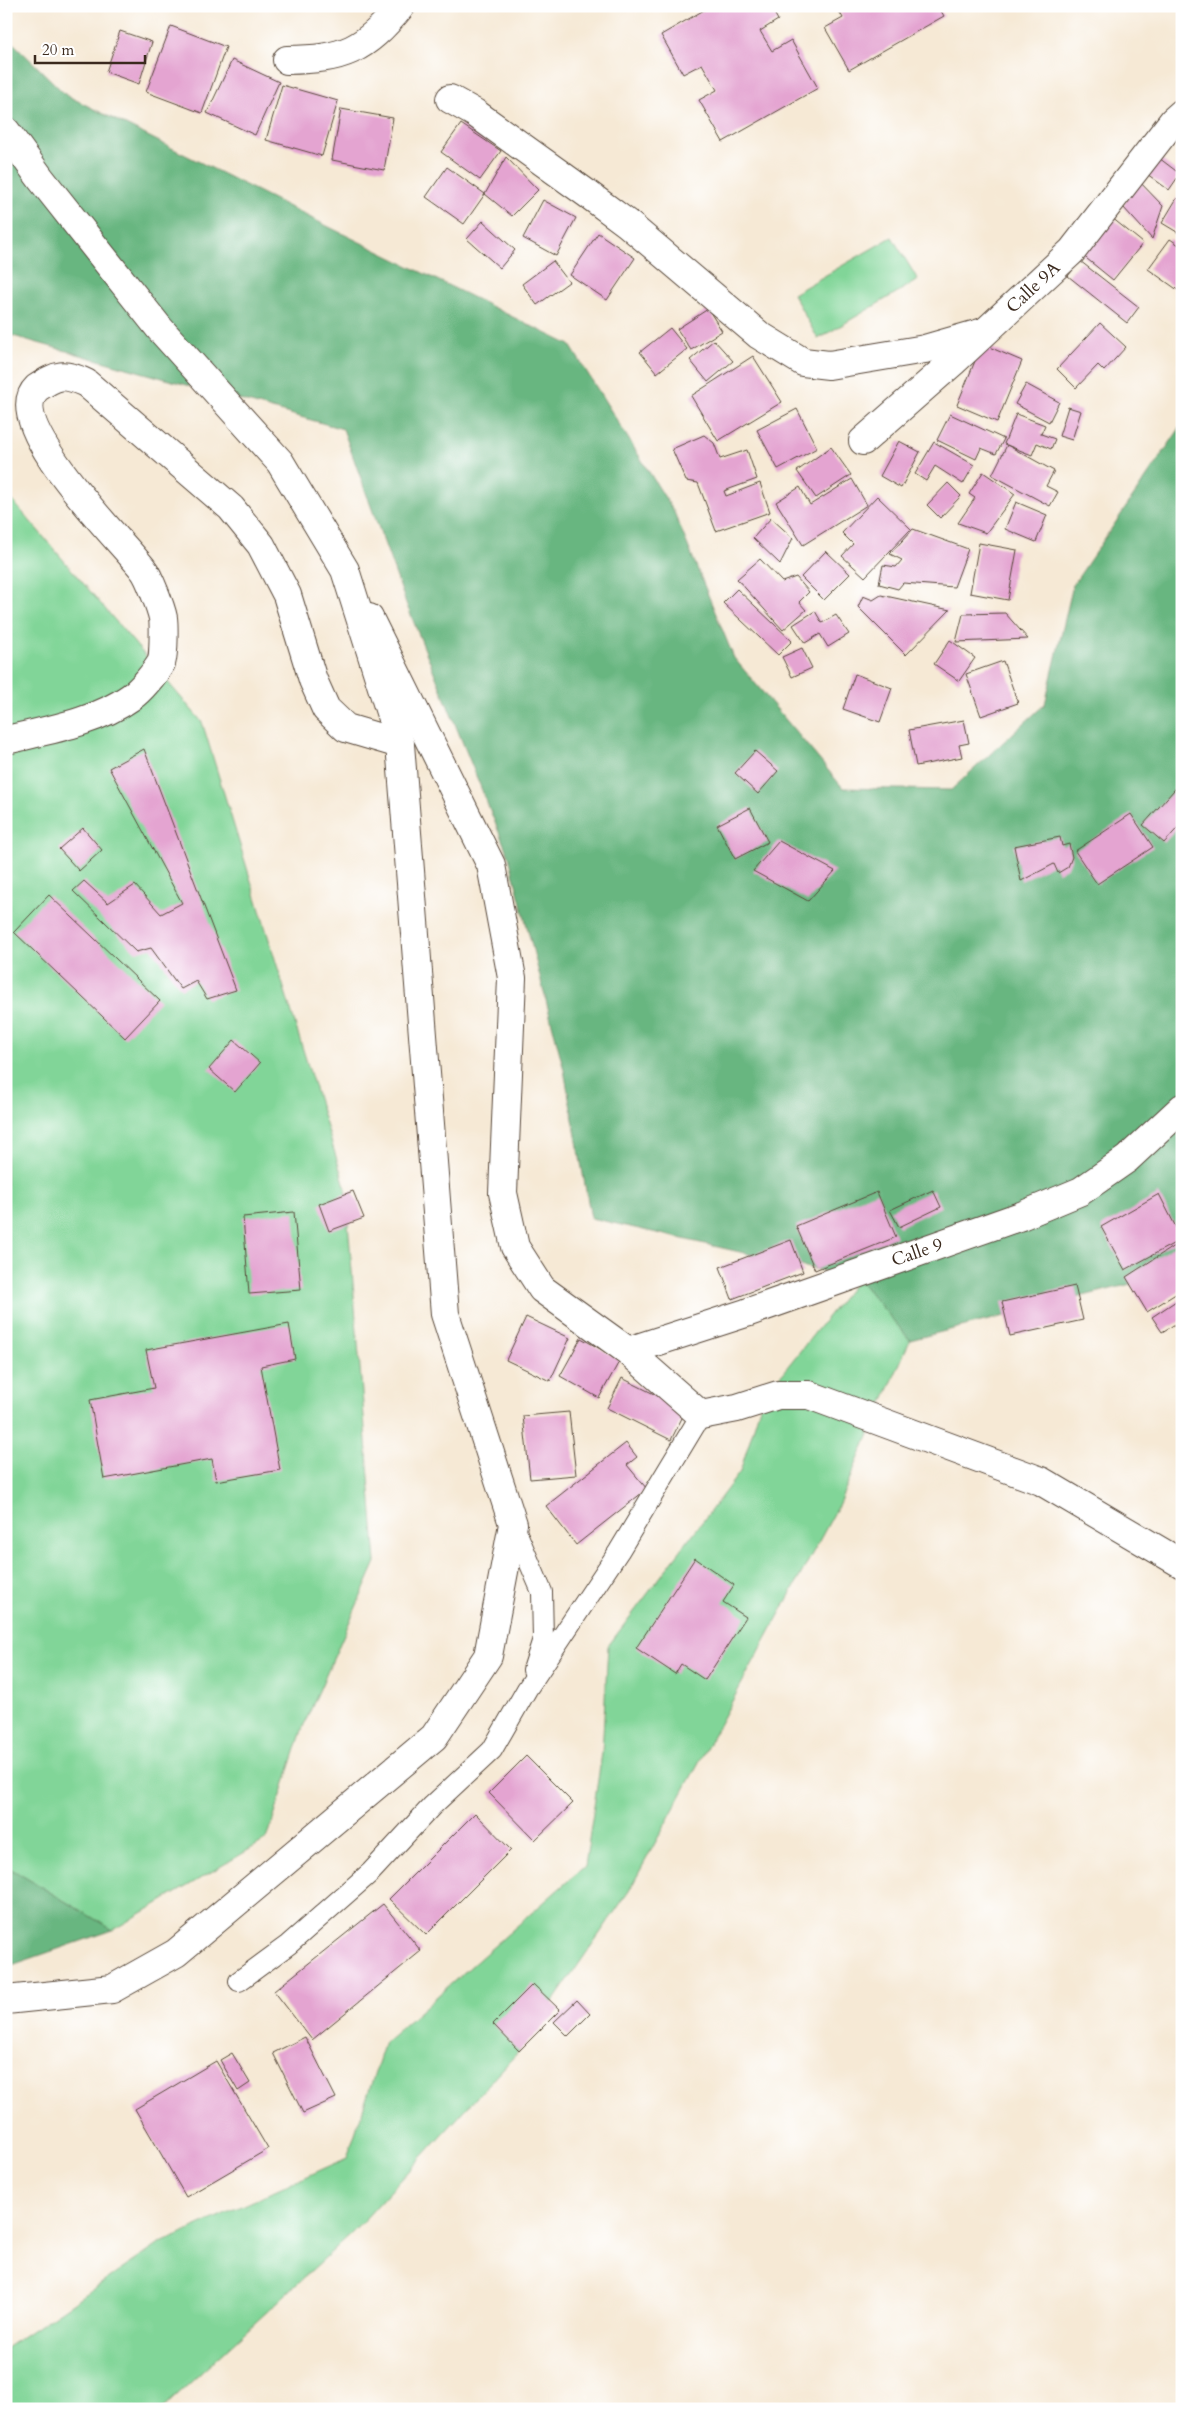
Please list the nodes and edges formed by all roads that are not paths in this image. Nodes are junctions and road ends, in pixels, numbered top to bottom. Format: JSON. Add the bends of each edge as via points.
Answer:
{"nodes":[{"id":1,"x":400,"y":6,"type":"edge"},
{"id":2,"x":287,"y":60,"type":"dead end"},
{"id":3,"x":450,"y":99,"type":"dead end"},
{"id":4,"x":1182,"y":114,"type":"edge"},
{"id":5,"x":6,"y":131,"type":"edge"},
{"id":6,"x":984,"y":332,"type":"junction"},
{"id":7,"x":862,"y":441,"type":"dead end"},
{"id":8,"x":345,"y":570,"type":"junction"},
{"id":9,"x":6,"y":740,"type":"edge"},
{"id":10,"x":400,"y":744,"type":"junction"},
{"id":11,"x":1182,"y":1108,"type":"edge"},
{"id":12,"x":628,"y":1351,"type":"junction"},
{"id":13,"x":702,"y":1415,"type":"junction"},
{"id":14,"x":514,"y":1524,"type":"junction"},
{"id":15,"x":1182,"y":1564,"type":"edge"},
{"id":16,"x":527,"y":1689,"type":"junction"},
{"id":17,"x":239,"y":1981,"type":"dead end"},
{"id":18,"x":6,"y":2000,"type":"edge"}],
"edges":[{"from":1,"to":2,"type":"street","via":[[383,28],[354,49],[324,59]]},
{"from":3,"to":6,"type":"street","via":[[482,117],[628,224],[759,335],[802,362],[829,365],[925,348]]},
{"from":4,"to":6,"type":"street","name":"Calle 9A","via":[[1173,121],[1072,251]]},
{"from":5,"to":8,"type":"street","via":[[160,329],[280,462]]},
{"from":6,"to":7,"type":"street","name":"Calle 9A"},
{"from":8,"to":10,"type":"street"},
{"from":8,"to":12,"type":"street","via":[[491,865],[512,978],[504,1193],[515,1247],[542,1289]]},
{"from":9,"to":10,"type":"street","via":[[87,720],[132,697],[162,662],[163,617],[144,570],[40,453],[28,429],[24,407],[32,391],[48,380],[68,375],[86,382],[230,508],[261,545],[288,595],[313,680],[326,709],[346,728]]},
{"from":10,"to":14,"type":"street","via":[[445,1314]]},
{"from":11,"to":12,"type":"street","name":"Calle 9","via":[[1127,1159],[1081,1191],[1021,1216]]},
{"from":12,"to":13,"type":"street"},
{"from":13,"to":15,"type":"street","via":[[778,1395],[809,1395],[1041,1481]]},
{"from":13,"to":16,"type":"lane","via":[[619,1551]]},
{"from":14,"to":16,"type":"lane","via":[[542,1592],[543,1639]]},
{"from":14,"to":18,"type":"street","via":[[488,1656],[434,1737],[176,1953],[112,1989]]},
{"from":16,"to":17,"type":"lane","via":[[492,1750],[432,1806],[371,1872],[288,1945]]}]}
